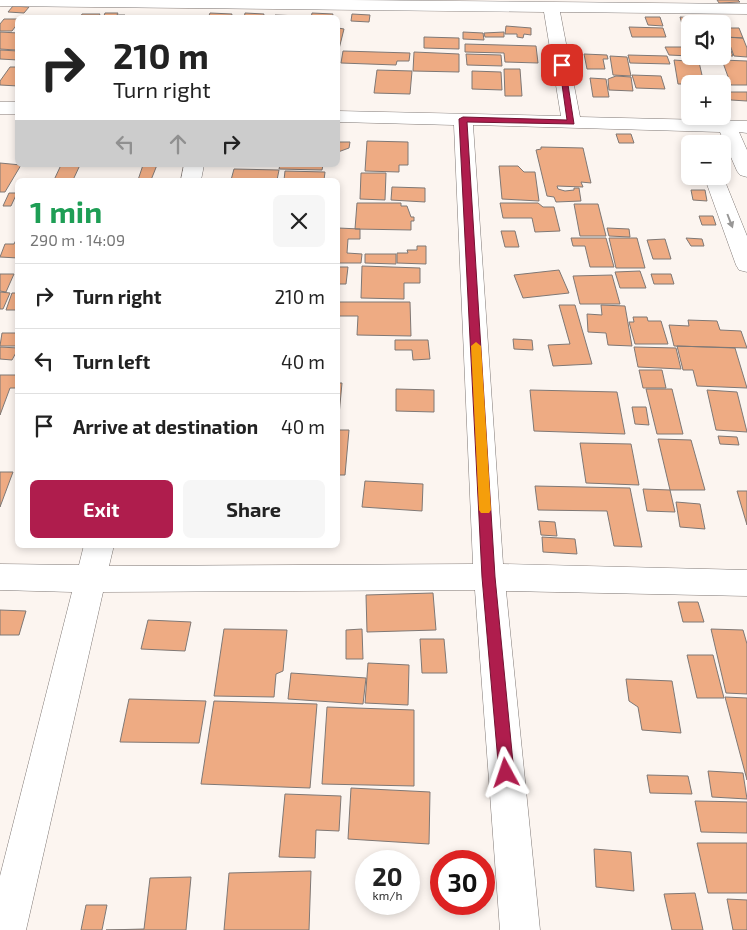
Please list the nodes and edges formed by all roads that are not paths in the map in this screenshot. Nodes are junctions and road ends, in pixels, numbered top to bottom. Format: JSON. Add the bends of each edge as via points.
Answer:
{"nodes":[{"id":1,"x":0,"y":1,"type":"edge"},
{"id":2,"x":76,"y":1,"type":"edge"},
{"id":3,"x":137,"y":3,"type":"junction"},
{"id":4,"x":450,"y":3,"type":"edge"},
{"id":5,"x":552,"y":7,"type":"junction"},
{"id":6,"x":747,"y":9,"type":"edge"},
{"id":7,"x":131,"y":15,"type":"edge"},
{"id":8,"x":0,"y":108,"type":"edge"},
{"id":9,"x":15,"y":108,"type":"edge"},
{"id":10,"x":340,"y":116,"type":"edge"},
{"id":11,"x":463,"y":119,"type":"junction"},
{"id":12,"x":572,"y":123,"type":"junction"},
{"id":13,"x":727,"y":127,"type":"junction"},
{"id":14,"x":747,"y":127,"type":"edge"},
{"id":15,"x":698,"y":135,"type":"edge"},
{"id":16,"x":747,"y":171,"type":"edge"},
{"id":17,"x":717,"y":185,"type":"edge"},
{"id":18,"x":747,"y":266,"type":"edge"},
{"id":19,"x":98,"y":548,"type":"edge"},
{"id":20,"x":0,"y":577,"type":"edge"},
{"id":21,"x":489,"y":577,"type":"junction"},
{"id":22,"x":90,"y":580,"type":"junction"},
{"id":23,"x":747,"y":583,"type":"edge"},
{"id":24,"x":6,"y":930,"type":"edge"},
{"id":25,"x":520,"y":930,"type":"edge"}],
"edges":[{"from":1,"to":2,"type":"street"},
{"from":2,"to":3,"type":"street"},
{"from":3,"to":4,"type":"street"},
{"from":3,"to":7,"type":"street"},
{"from":4,"to":5,"type":"street"},
{"from":5,"to":6,"type":"street"},
{"from":5,"to":12,"type":"street"},
{"from":8,"to":9,"type":"street"},
{"from":10,"to":11,"type":"street"},
{"from":11,"to":12,"type":"street"},
{"from":11,"to":21,"type":"street"},
{"from":12,"to":15,"type":"street"},
{"from":13,"to":14,"type":"street"},
{"from":13,"to":15,"type":"street"},
{"from":13,"to":16,"type":"street"},
{"from":17,"to":18,"type":"street","one_way":true},
{"from":19,"to":22,"type":"street"},
{"from":20,"to":22,"type":"street"},
{"from":21,"to":22,"type":"street"},
{"from":21,"to":23,"type":"street"},
{"from":21,"to":25,"type":"street"},
{"from":22,"to":24,"type":"street"}]}
